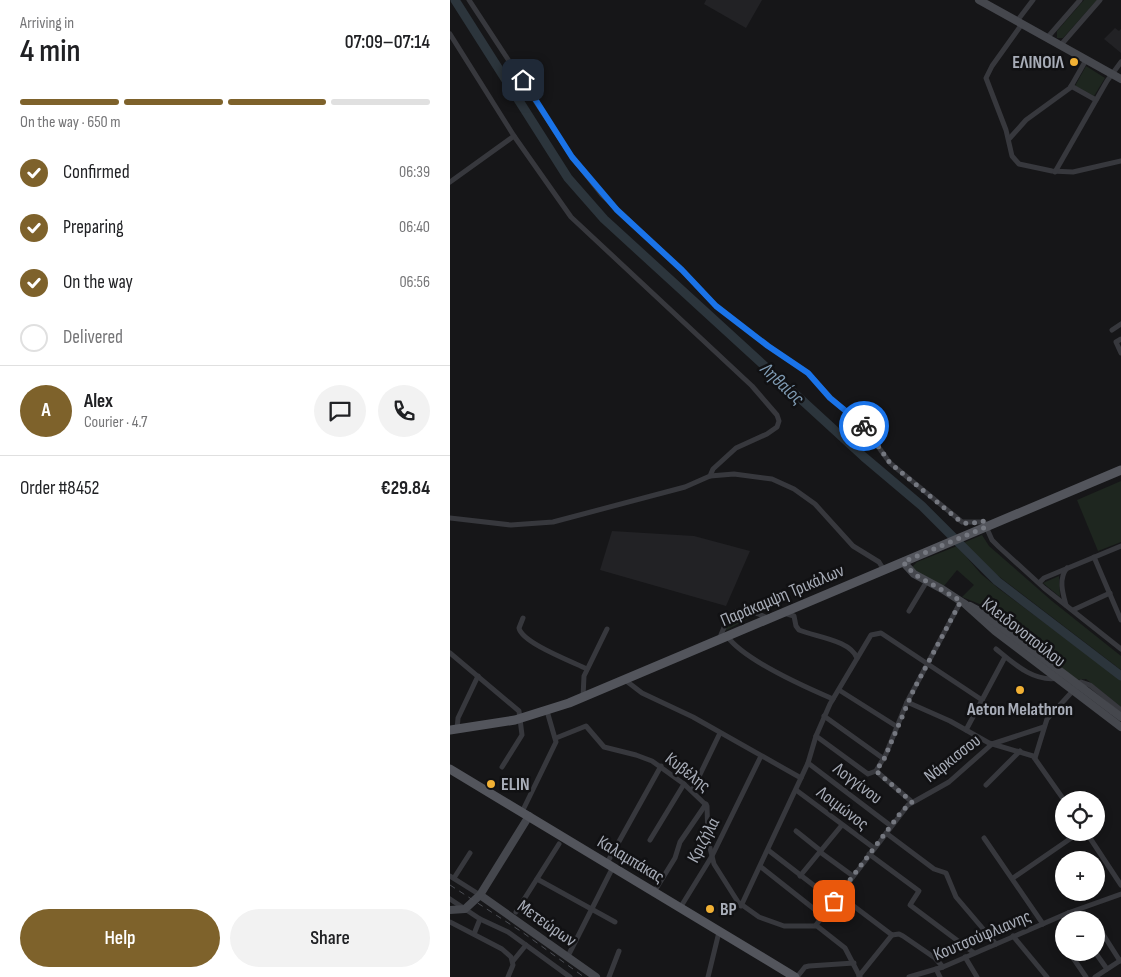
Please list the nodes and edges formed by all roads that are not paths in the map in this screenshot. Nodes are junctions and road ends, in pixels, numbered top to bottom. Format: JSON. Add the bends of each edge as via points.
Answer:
{"nodes":[{"id":1,"x":469,"y":0,"type":"edge"},
{"id":2,"x":1033,"y":0,"type":"edge"},
{"id":3,"x":1080,"y":0,"type":"edge"},
{"id":4,"x":1100,"y":0,"type":"edge"},
{"id":5,"x":985,"y":1,"type":"edge"},
{"id":6,"x":1020,"y":23,"type":"junction"},
{"id":7,"x":450,"y":34,"type":"edge"},
{"id":8,"x":1047,"y":38,"type":"junction"},
{"id":9,"x":1060,"y":46,"type":"junction"},
{"id":10,"x":1086,"y":60,"type":"junction"},
{"id":11,"x":1121,"y":62,"type":"edge"},
{"id":12,"x":1111,"y":73,"type":"junction"},
{"id":13,"x":1121,"y":79,"type":"edge"},
{"id":14,"x":1071,"y":86,"type":"junction"},
{"id":15,"x":1096,"y":100,"type":"junction"},
{"id":16,"x":514,"y":136,"type":"junction"},
{"id":17,"x":1009,"y":139,"type":"junction"},
{"id":18,"x":1121,"y":161,"type":"edge"},
{"id":19,"x":1055,"y":172,"type":"junction"},
{"id":20,"x":450,"y":182,"type":"edge"},
{"id":21,"x":1121,"y":324,"type":"edge"},
{"id":22,"x":1112,"y":330,"type":"dead end"},
{"id":23,"x":1121,"y":339,"type":"edge"},
{"id":24,"x":1121,"y":353,"type":"edge"},
{"id":25,"x":1121,"y":470,"type":"edge"},
{"id":26,"x":710,"y":476,"type":"junction"},
{"id":27,"x":450,"y":518,"type":"edge"},
{"id":28,"x":984,"y":528,"type":"junction"},
{"id":29,"x":1121,"y":546,"type":"edge"},
{"id":30,"x":1094,"y":557,"type":"junction"},
{"id":31,"x":903,"y":562,"type":"junction"},
{"id":32,"x":1067,"y":568,"type":"junction"},
{"id":33,"x":884,"y":570,"type":"junction"},
{"id":34,"x":927,"y":581,"type":"junction"},
{"id":35,"x":1040,"y":582,"type":"junction"},
{"id":36,"x":1110,"y":593,"type":"junction"},
{"id":37,"x":963,"y":603,"type":"junction"},
{"id":38,"x":1066,"y":606,"type":"junction"},
{"id":39,"x":1073,"y":610,"type":"junction"},
{"id":40,"x":909,"y":611,"type":"dead end"},
{"id":41,"x":784,"y":612,"type":"junction"},
{"id":42,"x":523,"y":618,"type":"dead end"},
{"id":43,"x":769,"y":619,"type":"junction"},
{"id":44,"x":1121,"y":620,"type":"edge"},
{"id":45,"x":607,"y":629,"type":"dead end"},
{"id":46,"x":723,"y":638,"type":"junction"},
{"id":47,"x":1121,"y":648,"type":"edge"},
{"id":48,"x":996,"y":649,"type":"dead end"},
{"id":49,"x":450,"y":652,"type":"edge"},
{"id":50,"x":1005,"y":657,"type":"junction"},
{"id":51,"x":857,"y":658,"type":"junction"},
{"id":52,"x":926,"y":664,"type":"junction"},
{"id":53,"x":587,"y":670,"type":"junction"},
{"id":54,"x":478,"y":676,"type":"junction"},
{"id":55,"x":1061,"y":676,"type":"junction"},
{"id":56,"x":625,"y":680,"type":"junction"},
{"id":57,"x":1075,"y":687,"type":"junction"},
{"id":58,"x":839,"y":690,"type":"junction"},
{"id":59,"x":582,"y":697,"type":"junction"},
{"id":60,"x":833,"y":699,"type":"junction"},
{"id":61,"x":982,"y":700,"type":"junction"},
{"id":62,"x":907,"y":702,"type":"junction"},
{"id":63,"x":1121,"y":710,"type":"edge"},
{"id":64,"x":547,"y":711,"type":"junction"},
{"id":65,"x":824,"y":716,"type":"junction"},
{"id":66,"x":1121,"y":717,"type":"edge"},
{"id":67,"x":518,"y":720,"type":"junction"},
{"id":68,"x":454,"y":726,"type":"edge"},
{"id":69,"x":896,"y":726,"type":"junction"},
{"id":70,"x":1044,"y":727,"type":"junction"},
{"id":71,"x":1121,"y":727,"type":"edge"},
{"id":72,"x":966,"y":730,"type":"junction"},
{"id":73,"x":720,"y":733,"type":"junction"},
{"id":74,"x":816,"y":736,"type":"junction"},
{"id":75,"x":556,"y":738,"type":"junction"},
{"id":76,"x":992,"y":744,"type":"junction"},
{"id":77,"x":1020,"y":751,"type":"junction"},
{"id":78,"x":761,"y":756,"type":"junction"},
{"id":79,"x":1036,"y":758,"type":"junction"},
{"id":80,"x":884,"y":759,"type":"junction"},
{"id":81,"x":808,"y":763,"type":"junction"},
{"id":82,"x":661,"y":766,"type":"junction"},
{"id":83,"x":502,"y":767,"type":"dead end"},
{"id":84,"x":450,"y":770,"type":"edge"},
{"id":85,"x":876,"y":771,"type":"junction"},
{"id":86,"x":801,"y":778,"type":"junction"},
{"id":87,"x":684,"y":784,"type":"junction"},
{"id":88,"x":986,"y":785,"type":"dead end"},
{"id":89,"x":796,"y":790,"type":"junction"},
{"id":90,"x":692,"y":791,"type":"junction"},
{"id":91,"x":1058,"y":791,"type":"edge"},
{"id":92,"x":912,"y":802,"type":"junction"},
{"id":93,"x":706,"y":804,"type":"junction"},
{"id":94,"x":525,"y":814,"type":"junction"},
{"id":95,"x":842,"y":825,"type":"junction"},
{"id":96,"x":891,"y":826,"type":"junction"},
{"id":97,"x":796,"y":831,"type":"dead end"},
{"id":98,"x":886,"y":833,"type":"junction"},
{"id":99,"x":984,"y":838,"type":"dead end"},
{"id":100,"x":650,"y":840,"type":"dead end"},
{"id":101,"x":1067,"y":841,"type":"edge"},
{"id":102,"x":1092,"y":841,"type":"edge"},
{"id":103,"x":558,"y":844,"type":"dead end"},
{"id":104,"x":874,"y":848,"type":"junction"},
{"id":105,"x":768,"y":850,"type":"junction"},
{"id":106,"x":820,"y":851,"type":"junction"},
{"id":107,"x":470,"y":853,"type":"dead end"},
{"id":108,"x":870,"y":854,"type":"junction"},
{"id":109,"x":712,"y":856,"type":"junction"},
{"id":110,"x":610,"y":865,"type":"junction"},
{"id":111,"x":761,"y":867,"type":"junction"},
{"id":112,"x":800,"y":876,"type":"junction"},
{"id":113,"x":853,"y":876,"type":"junction"},
{"id":114,"x":452,"y":877,"type":"edge"},
{"id":115,"x":1012,"y":878,"type":"junction"},
{"id":116,"x":536,"y":879,"type":"junction"},
{"id":117,"x":1121,"y":885,"type":"edge"},
{"id":118,"x":654,"y":892,"type":"junction"},
{"id":119,"x":839,"y":894,"type":"junction"},
{"id":120,"x":1121,"y":894,"type":"edge"},
{"id":121,"x":480,"y":895,"type":"junction"},
{"id":122,"x":450,"y":899,"type":"edge"},
{"id":123,"x":834,"y":901,"type":"junction"},
{"id":124,"x":741,"y":906,"type":"junction"},
{"id":125,"x":591,"y":908,"type":"junction"},
{"id":126,"x":680,"y":908,"type":"junction"},
{"id":127,"x":464,"y":909,"type":"junction"},
{"id":128,"x":450,"y":910,"type":"edge"},
{"id":129,"x":1074,"y":911,"type":"edge"},
{"id":130,"x":516,"y":912,"type":"dead end"},
{"id":131,"x":823,"y":916,"type":"junction"},
{"id":132,"x":1055,"y":919,"type":"edge"},
{"id":133,"x":480,"y":920,"type":"junction"},
{"id":134,"x":450,"y":922,"type":"edge"},
{"id":135,"x":615,"y":922,"type":"dead end"},
{"id":136,"x":1043,"y":924,"type":"junction"},
{"id":137,"x":816,"y":926,"type":"junction"},
{"id":138,"x":720,"y":932,"type":"junction"},
{"id":139,"x":474,"y":934,"type":"junction"},
{"id":140,"x":892,"y":935,"type":"junction"},
{"id":141,"x":1013,"y":936,"type":"junction"},
{"id":142,"x":1105,"y":938,"type":"edge"},
{"id":143,"x":996,"y":944,"type":"junction"},
{"id":144,"x":526,"y":945,"type":"junction"},
{"id":145,"x":619,"y":951,"type":"dead end"},
{"id":146,"x":974,"y":954,"type":"junction"},
{"id":147,"x":568,"y":956,"type":"junction"},
{"id":148,"x":965,"y":957,"type":"junction"},
{"id":149,"x":512,"y":960,"type":"junction"},
{"id":150,"x":1075,"y":961,"type":"edge"},
{"id":151,"x":1101,"y":961,"type":"edge"},
{"id":152,"x":1119,"y":961,"type":"edge"},
{"id":153,"x":854,"y":963,"type":"junction"},
{"id":154,"x":943,"y":966,"type":"junction"},
{"id":155,"x":936,"y":969,"type":"junction"},
{"id":156,"x":1107,"y":969,"type":"junction"},
{"id":157,"x":1121,"y":969,"type":"edge"},
{"id":158,"x":612,"y":976,"type":"edge"},
{"id":159,"x":859,"y":976,"type":"edge"},
{"id":160,"x":915,"y":976,"type":"edge"},
{"id":161,"x":508,"y":977,"type":"edge"},
{"id":162,"x":570,"y":977,"type":"edge"},
{"id":163,"x":596,"y":977,"type":"edge"},
{"id":164,"x":708,"y":977,"type":"edge"},
{"id":165,"x":796,"y":977,"type":"edge"},
{"id":166,"x":909,"y":977,"type":"edge"},
{"id":167,"x":940,"y":977,"type":"edge"},
{"id":168,"x":977,"y":977,"type":"edge"},
{"id":169,"x":1048,"y":977,"type":"edge"},
{"id":170,"x":1086,"y":977,"type":"edge"},
{"id":171,"x":1096,"y":977,"type":"edge"}],
"edges":[{"from":1,"to":28,"type":"street","via":[[572,157],[617,210],[716,306],[808,373],[830,398],[864,427],[886,459],[899,471],[962,522],[983,521]]},
{"from":2,"to":6,"type":"street"},
{"from":3,"to":8,"type":"street"},
{"from":4,"to":9,"type":"street"},
{"from":5,"to":6,"type":"street"},
{"from":6,"to":8,"type":"street"},
{"from":6,"to":17,"type":"street","via":[[986,78]]},
{"from":7,"to":16,"type":"street"},
{"from":8,"to":9,"type":"street"},
{"from":9,"to":10,"type":"street"},
{"from":10,"to":12,"type":"street"},
{"from":10,"to":14,"type":"street"},
{"from":11,"to":12,"type":"street"},
{"from":12,"to":13,"type":"street"},
{"from":12,"to":15,"type":"street"},
{"from":14,"to":15,"type":"street"},
{"from":14,"to":17,"type":"street","via":[[1026,120]]},
{"from":15,"to":19,"type":"street"},
{"from":16,"to":20,"type":"street"},
{"from":16,"to":26,"type":"street","via":[[576,222],[752,386],[777,415],[777,427],[738,446],[713,469]]},
{"from":17,"to":19,"type":"street","via":[[1012,156],[1019,164]]},
{"from":18,"to":19,"type":"street","via":[[1077,172]]},
{"from":21,"to":22,"type":"street"},
{"from":23,"to":24,"type":"street","via":[[1116,342]]},
{"from":25,"to":28,"type":"main road","name":"Παράκαμψη Τρικάλων"},
{"from":26,"to":27,"type":"street","via":[[680,489],[553,522],[511,525]]},
{"from":26,"to":33,"type":"street","via":[[734,474],[786,484],[815,504],[853,546],[879,562]]},
{"from":28,"to":31,"type":"main road","name":"Παράκαμψη Τρικάλων"},
{"from":28,"to":35,"type":"street","via":[[998,547]]},
{"from":29,"to":30,"type":"street"},
{"from":30,"to":32,"type":"street"},
{"from":30,"to":36,"type":"street"},
{"from":31,"to":33,"type":"main road","name":"Παράκαμψη Τρικάλων"},
{"from":31,"to":34,"type":"street","name":"Κλειδονοπούλου","via":[[911,572]]},
{"from":32,"to":35,"type":"street"},
{"from":32,"to":38,"type":"street","via":[[1063,573],[1062,587]]},
{"from":33,"to":41,"type":"main road","name":"Παράκαμψη Τρικάλων"},
{"from":34,"to":37,"type":"street","name":"Κλειδονοπούλου"},
{"from":34,"to":40,"type":"street"},
{"from":35,"to":38,"type":"street"},
{"from":36,"to":39,"type":"street"},
{"from":36,"to":44,"type":"street"},
{"from":37,"to":52,"type":"street"},
{"from":37,"to":55,"type":"street","name":"Κλειδονοπούλου","via":[[988,625]]},
{"from":38,"to":39,"type":"street"},
{"from":39,"to":47,"type":"street"},
{"from":41,"to":43,"type":"main road","name":"Παράκαμψη Τρικάλων"},
{"from":41,"to":51,"type":"street","via":[[794,616],[799,630],[847,647]]},
{"from":42,"to":53,"type":"street","via":[[518,628],[520,633]]},
{"from":43,"to":46,"type":"main road","name":"Παράκαμψη Τρικάλων"},
{"from":43,"to":46,"type":"street","via":[[748,609],[736,612],[728,617]]},
{"from":45,"to":53,"type":"street"},
{"from":46,"to":56,"type":"main road","name":"Παράκαμψη Τρικάλων"},
{"from":46,"to":60,"type":"street","via":[[753,659]]},
{"from":48,"to":50,"type":"street"},
{"from":49,"to":54,"type":"street"},
{"from":50,"to":55,"type":"street","via":[[1034,676]]},
{"from":50,"to":61,"type":"street"},
{"from":51,"to":52,"type":"street","via":[[871,635],[877,632]]},
{"from":51,"to":58,"type":"street"},
{"from":52,"to":61,"type":"street"},
{"from":52,"to":62,"type":"street"},
{"from":53,"to":59,"type":"street"},
{"from":54,"to":67,"type":"street","via":[[511,704]]},
{"from":54,"to":68,"type":"street"},
{"from":55,"to":57,"type":"street","name":"Κλειδονοπούλου"},
{"from":56,"to":59,"type":"main road","name":"Παράκαμψη Τρικάλων"},
{"from":56,"to":73,"type":"street","via":[[642,694],[688,714]]},
{"from":57,"to":63,"type":"street","via":[[1086,682]]},
{"from":57,"to":66,"type":"street","name":"Κλειδονοπούλου"},
{"from":57,"to":70,"type":"street","via":[[1048,717]]},
{"from":57,"to":71,"type":"street","name":"Κλειδονοπούλου"},
{"from":58,"to":60,"type":"street"},
{"from":58,"to":69,"type":"street"},
{"from":59,"to":64,"type":"main road","name":"Παράκαμψη Τρικάλων"},
{"from":60,"to":65,"type":"street"},
{"from":61,"to":72,"type":"street"},
{"from":62,"to":69,"type":"street"},
{"from":62,"to":72,"type":"street"},
{"from":64,"to":67,"type":"main road","name":"Παράκαμψη Τρικάλων"},
{"from":64,"to":75,"type":"street"},
{"from":65,"to":74,"type":"street"},
{"from":65,"to":80,"type":"street"},
{"from":67,"to":68,"type":"main road","name":"Παράκαμψη Τρικάλων"},
{"from":67,"to":83,"type":"street","via":[[522,735]]},
{"from":69,"to":80,"type":"street"},
{"from":70,"to":76,"type":"street","name":"Νάρκισσου"},
{"from":70,"to":79,"type":"street"},
{"from":72,"to":76,"type":"street"},
{"from":73,"to":78,"type":"street"},
{"from":73,"to":90,"type":"street"},
{"from":74,"to":81,"type":"street"},
{"from":74,"to":85,"type":"street","via":[[868,774]]},
{"from":75,"to":82,"type":"street","name":"Κυβέλης","via":[[586,726],[606,748],[641,756]]},
{"from":75,"to":94,"type":"street"},
{"from":76,"to":77,"type":"street"},
{"from":76,"to":92,"type":"street","name":"Νάρκισσου","via":[[950,782]]},
{"from":77,"to":79,"type":"street"},
{"from":77,"to":88,"type":"street"},
{"from":78,"to":86,"type":"street"},
{"from":78,"to":109,"type":"street","name":"Κριζήλα"},
{"from":79,"to":91,"type":"street"},
{"from":80,"to":85,"type":"street"},
{"from":81,"to":86,"type":"street"},
{"from":81,"to":96,"type":"street","name":"Λογγίνου"},
{"from":82,"to":87,"type":"street","name":"Κυβέλης"},
{"from":82,"to":110,"type":"street"},
{"from":84,"to":94,"type":"main road","name":"Καλαμπάκας"},
{"from":85,"to":92,"type":"street"},
{"from":86,"to":89,"type":"street"},
{"from":87,"to":90,"type":"street","name":"Κυβέλης"},
{"from":87,"to":100,"type":"street"},
{"from":89,"to":95,"type":"street","name":"Λοιμώνος"},
{"from":89,"to":105,"type":"street"},
{"from":90,"to":93,"type":"street","name":"Κυβέλης"},
{"from":92,"to":96,"type":"street","name":"Νάρκισσου"},
{"from":93,"to":109,"type":"street","name":"Κυβέλης"},
{"from":93,"to":118,"type":"street","via":[[680,842],[676,858]]},
{"from":94,"to":110,"type":"main road","name":"Καλαμπάκας"},
{"from":94,"to":121,"type":"street"},
{"from":95,"to":104,"type":"street","name":"Λοιμώνος"},
{"from":95,"to":106,"type":"street"},
{"from":96,"to":98,"type":"street","name":"Νάρκισσου"},
{"from":97,"to":106,"type":"street"},
{"from":98,"to":104,"type":"street","name":"Νάρκισσου"},
{"from":98,"to":143,"type":"street","via":[[934,869],[946,873],[956,897]]},
{"from":99,"to":115,"type":"street"},
{"from":101,"to":115,"type":"street"},
{"from":102,"to":117,"type":"street"},
{"from":103,"to":116,"type":"street"},
{"from":104,"to":108,"type":"street","name":"Νάρκισσου"},
{"from":105,"to":111,"type":"street"},
{"from":105,"to":112,"type":"street"},
{"from":106,"to":112,"type":"street"},
{"from":106,"to":113,"type":"street"},
{"from":107,"to":114,"type":"street"},
{"from":108,"to":113,"type":"street","name":"Νάρκισσου"},
{"from":108,"to":146,"type":"street","via":[[919,891],[910,905]]},
{"from":109,"to":124,"type":"street","name":"Κυβέλης","via":[[722,879]]},
{"from":109,"to":126,"type":"street","name":"Κριζήλα"},
{"from":110,"to":118,"type":"main road","name":"Καλαμπάκας"},
{"from":110,"to":125,"type":"street"},
{"from":111,"to":124,"type":"street"},
{"from":111,"to":131,"type":"street"},
{"from":112,"to":123,"type":"street"},
{"from":113,"to":119,"type":"street","name":"Νάρκισσου"},
{"from":114,"to":121,"type":"street"},
{"from":115,"to":136,"type":"street"},
{"from":116,"to":125,"type":"street"},
{"from":116,"to":130,"type":"street"},
{"from":118,"to":126,"type":"main road","name":"Καλαμπάκας"},
{"from":119,"to":123,"type":"street","name":"Νάρκισσου"},
{"from":119,"to":140,"type":"street"},
{"from":120,"to":129,"type":"street","name":"Κουτσούφλιανης"},
{"from":121,"to":127,"type":"street"},
{"from":121,"to":147,"type":"street","name":"Μετεώρων"},
{"from":122,"to":127,"type":"street"},
{"from":123,"to":131,"type":"street","name":"Νάρκισσου"},
{"from":124,"to":137,"type":"street","name":"Κυβέλης","via":[[787,927]]},
{"from":125,"to":135,"type":"street"},
{"from":125,"to":147,"type":"street"},
{"from":126,"to":138,"type":"main road","name":"Καλαμπάκας"},
{"from":127,"to":128,"type":"street"},
{"from":127,"to":133,"type":"street"},
{"from":131,"to":137,"type":"street","name":"Νάρκισσου"},
{"from":132,"to":136,"type":"street","name":"Κουτσούφλιανης"},
{"from":133,"to":139,"type":"street"},
{"from":133,"to":144,"type":"street","via":[[500,927]]},
{"from":134,"to":139,"type":"street"},
{"from":136,"to":141,"type":"street","name":"Κουτσούφλιανης"},
{"from":137,"to":153,"type":"street","via":[[843,946]]},
{"from":138,"to":164,"type":"street"},
{"from":138,"to":165,"type":"main road","name":"Καλαμπάκας"},
{"from":139,"to":149,"type":"street","via":[[502,949]]},
{"from":140,"to":154,"type":"street","via":[[900,934]]},
{"from":140,"to":159,"type":"street"},
{"from":141,"to":143,"type":"street","name":"Κουτσούφλιανης"},
{"from":141,"to":169,"type":"street"},
{"from":142,"to":152,"type":"street"},
{"from":143,"to":146,"type":"street","name":"Κουτσούφλιανης"},
{"from":144,"to":149,"type":"street"},
{"from":144,"to":162,"type":"street"},
{"from":145,"to":158,"type":"street"},
{"from":146,"to":148,"type":"street","name":"Κουτσούφλιανης"},
{"from":147,"to":163,"type":"street","name":"Μετεώρων"},
{"from":148,"to":154,"type":"street","name":"Κουτσούφλιανης"},
{"from":148,"to":168,"type":"street"},
{"from":149,"to":161,"type":"street"},
{"from":150,"to":170,"type":"street"},
{"from":151,"to":156,"type":"street"},
{"from":152,"to":156,"type":"street"},
{"from":152,"to":157,"type":"street"},
{"from":153,"to":159,"type":"street"},
{"from":153,"to":165,"type":"street","via":[[805,967]]},
{"from":154,"to":155,"type":"street","name":"Κουτσούφλιανης"},
{"from":155,"to":160,"type":"street","name":"Κουτσούφλιανης"},
{"from":155,"to":167,"type":"street"},
{"from":156,"to":171,"type":"street"},
{"from":160,"to":166,"type":"street","name":"Κουτσούφλιανης"}]}
